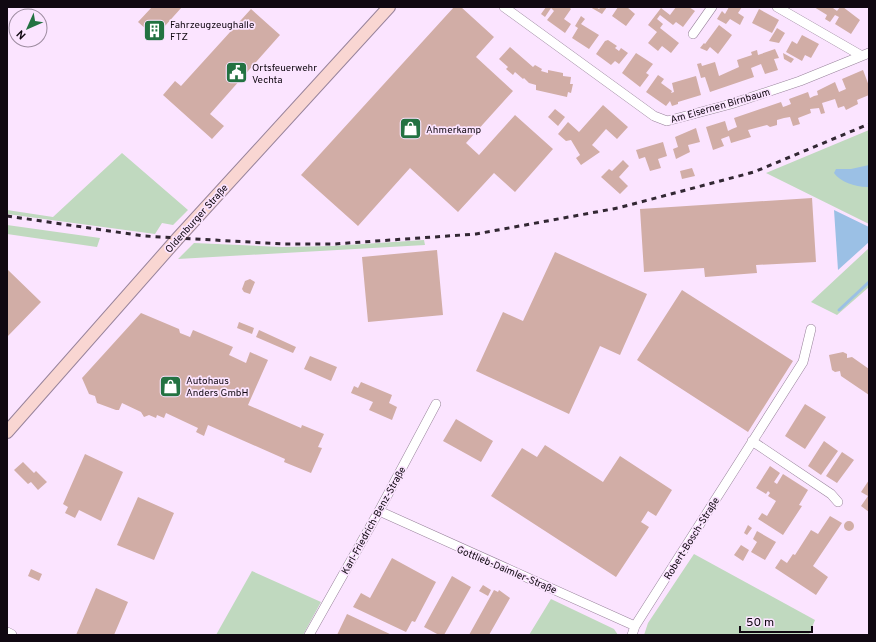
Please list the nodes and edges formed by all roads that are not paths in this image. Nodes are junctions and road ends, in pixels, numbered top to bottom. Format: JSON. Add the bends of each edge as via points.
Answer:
{"nodes":[{"id":1,"x":388,"y":7,"type":"edge"},
{"id":2,"x":504,"y":7,"type":"edge"},
{"id":3,"x":712,"y":7,"type":"edge"},
{"id":4,"x":777,"y":7,"type":"edge"},
{"id":5,"x":693,"y":34,"type":"dead end"},
{"id":6,"x":865,"y":54,"type":"edge"},
{"id":7,"x":811,"y":329,"type":"dead end"},
{"id":8,"x":436,"y":404,"type":"dead end"},
{"id":9,"x":7,"y":432,"type":"edge"},
{"id":10,"x":752,"y":441,"type":"junction"},
{"id":11,"x":838,"y":502,"type":"dead end"},
{"id":12,"x":379,"y":511,"type":"junction"},
{"id":13,"x":635,"y":626,"type":"junction"},
{"id":14,"x":7,"y":633,"type":"edge"},
{"id":15,"x":11,"y":635,"type":"edge"},
{"id":16,"x":309,"y":635,"type":"edge"},
{"id":17,"x":632,"y":635,"type":"edge"}],
"edges":[{"from":1,"to":9,"type":"main road","name":"Oldenburger Straße","via":[[178,238]]},
{"from":2,"to":6,"type":"street","name":"Am Eisernen Birnbaum","via":[[654,116],[667,121],[738,101]]},
{"from":3,"to":5,"type":"street"},
{"from":4,"to":6,"type":"street"},
{"from":7,"to":10,"type":"street","name":"Robert-Bosch-Straße","via":[[803,362]]},
{"from":8,"to":12,"type":"street","name":"Karl-Friedrich-Benz-Straße"},
{"from":10,"to":11,"type":"street"},
{"from":10,"to":13,"type":"street","name":"Robert-Bosch-Straße"},
{"from":12,"to":13,"type":"street","name":"Gottlieb-Daimler-Straße"},
{"from":12,"to":16,"type":"street","name":"Karl-Friedrich-Benz-Straße"},
{"from":13,"to":17,"type":"street","name":"Robert-Bosch-Straße"},
{"from":14,"to":15,"type":"street"}]}
